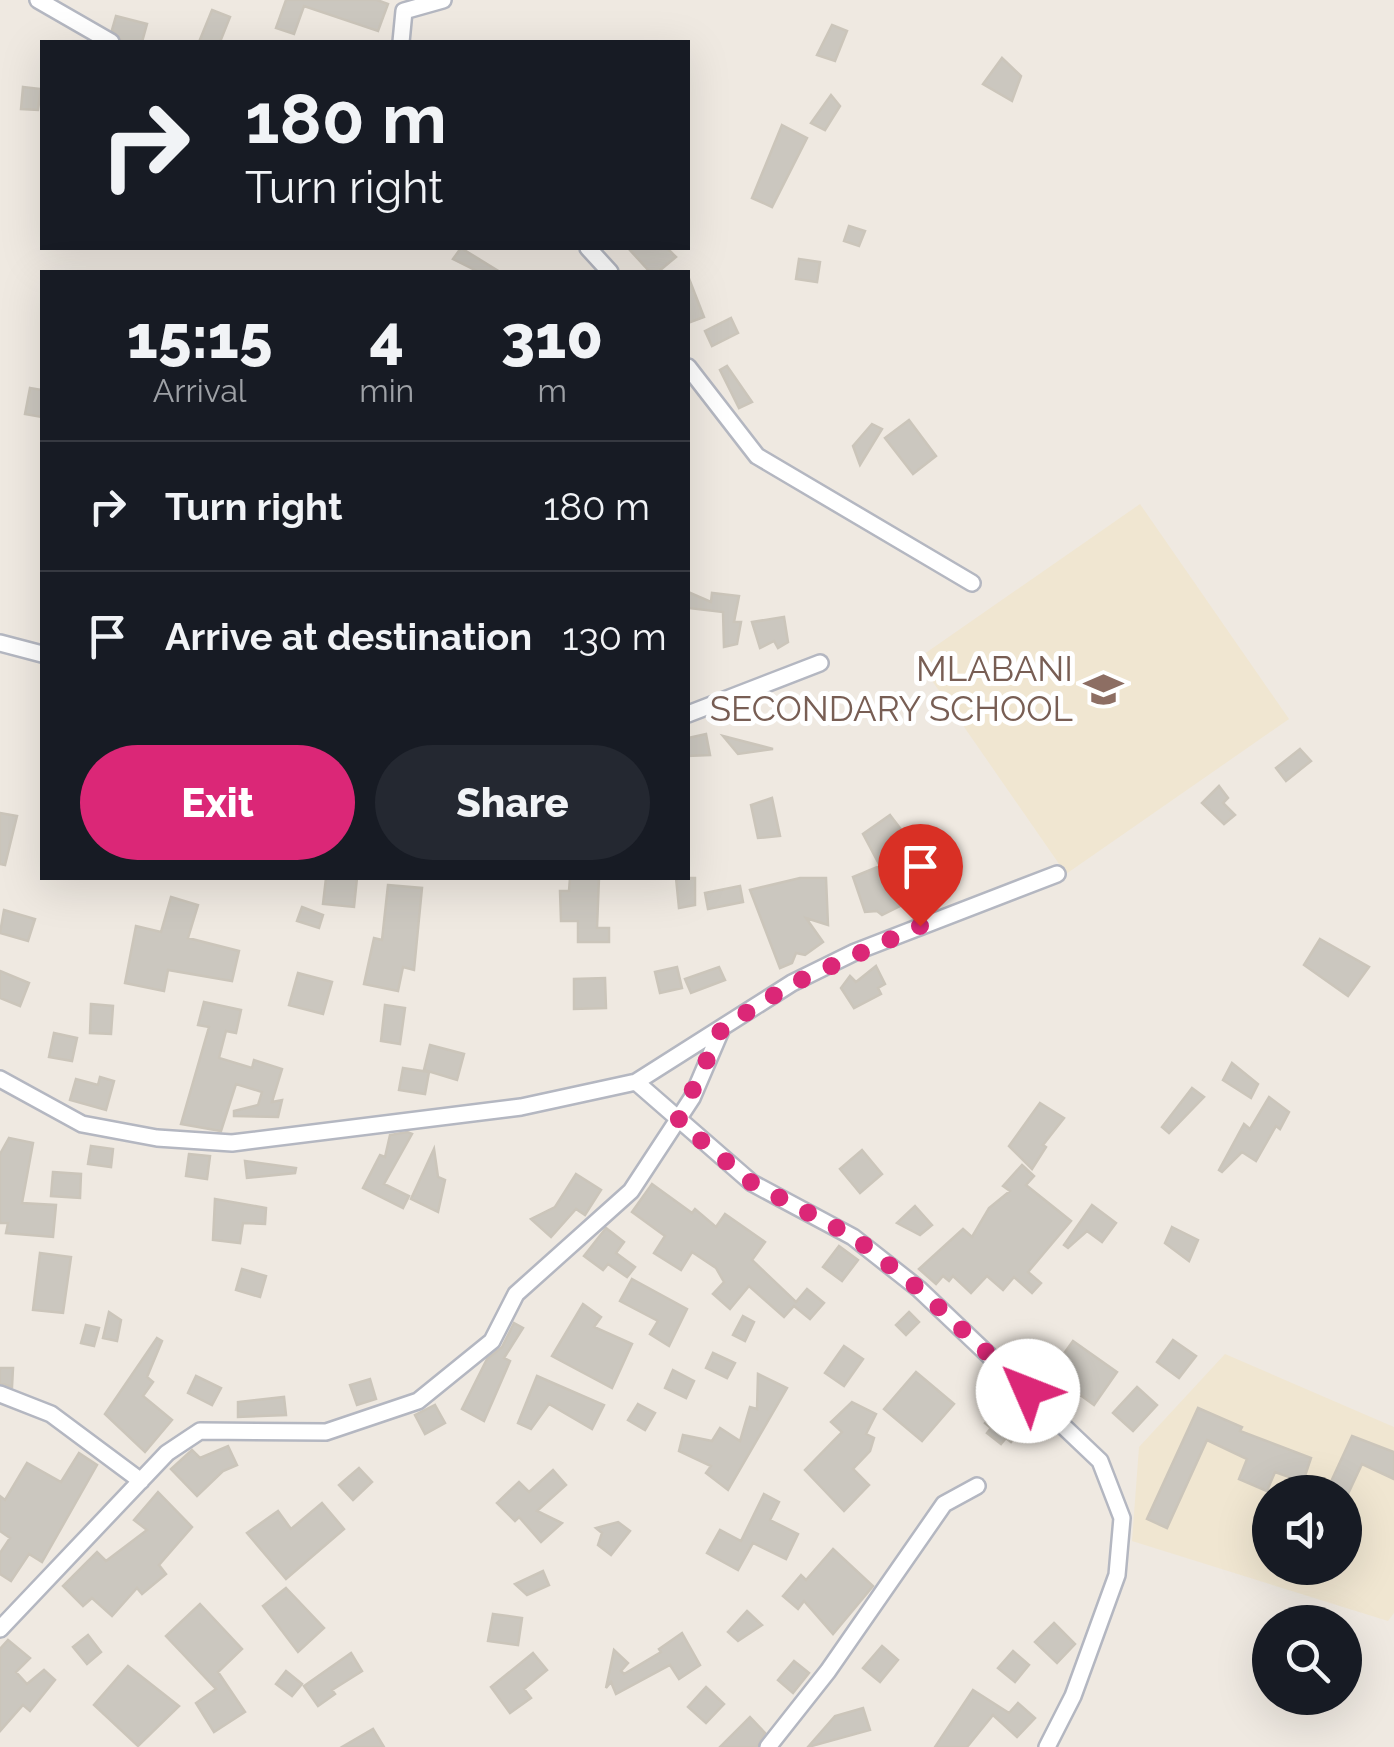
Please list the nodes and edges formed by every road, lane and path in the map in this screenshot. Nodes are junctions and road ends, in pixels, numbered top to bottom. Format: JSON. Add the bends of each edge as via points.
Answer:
{"nodes":[{"id":1,"x":38,"y":0,"type":"edge"},
{"id":2,"x":442,"y":0,"type":"edge"},
{"id":3,"x":408,"y":5,"type":"edge"},
{"id":4,"x":108,"y":40,"type":"edge"},
{"id":5,"x":401,"y":40,"type":"edge"},
{"id":6,"x":590,"y":250,"type":"edge"},
{"id":7,"x":608,"y":270,"type":"edge"},
{"id":8,"x":690,"y":371,"type":"edge"},
{"id":9,"x":972,"y":583,"type":"dead end"},
{"id":10,"x":0,"y":643,"type":"edge"},
{"id":11,"x":40,"y":653,"type":"edge"},
{"id":12,"x":820,"y":664,"type":"dead end"},
{"id":13,"x":690,"y":713,"type":"edge"},
{"id":14,"x":1057,"y":874,"type":"dead end"},
{"id":15,"x":722,"y":1028,"type":"junction"},
{"id":16,"x":0,"y":1080,"type":"edge"},
{"id":17,"x":636,"y":1082,"type":"junction"},
{"id":18,"x":678,"y":1121,"type":"junction"},
{"id":19,"x":0,"y":1394,"type":"edge"},
{"id":20,"x":141,"y":1481,"type":"junction"},
{"id":21,"x":977,"y":1486,"type":"dead end"},
{"id":22,"x":0,"y":1630,"type":"edge"},
{"id":23,"x":768,"y":1747,"type":"edge"},
{"id":24,"x":1047,"y":1747,"type":"edge"}],
"edges":[{"from":1,"to":4,"type":"street"},
{"from":2,"to":3,"type":"street"},
{"from":3,"to":5,"type":"street"},
{"from":6,"to":7,"type":"street"},
{"from":8,"to":9,"type":"street","via":[[757,456]]},
{"from":10,"to":11,"type":"street"},
{"from":12,"to":13,"type":"street"},
{"from":14,"to":15,"type":"street","via":[[855,952]]},
{"from":15,"to":17,"type":"street"},
{"from":15,"to":18,"type":"street"},
{"from":16,"to":17,"type":"street","via":[[82,1124],[232,1143],[521,1107]]},
{"from":17,"to":18,"type":"street"},
{"from":18,"to":20,"type":"street","via":[[631,1192],[516,1294],[492,1341],[418,1401],[326,1432],[200,1431]]},
{"from":18,"to":24,"type":"street","via":[[752,1183],[854,1237],[906,1278],[1100,1460],[1122,1518],[1117,1575]]},
{"from":19,"to":20,"type":"street","via":[[51,1414]]},
{"from":20,"to":22,"type":"street"},
{"from":21,"to":23,"type":"street","via":[[944,1504]]}]}
